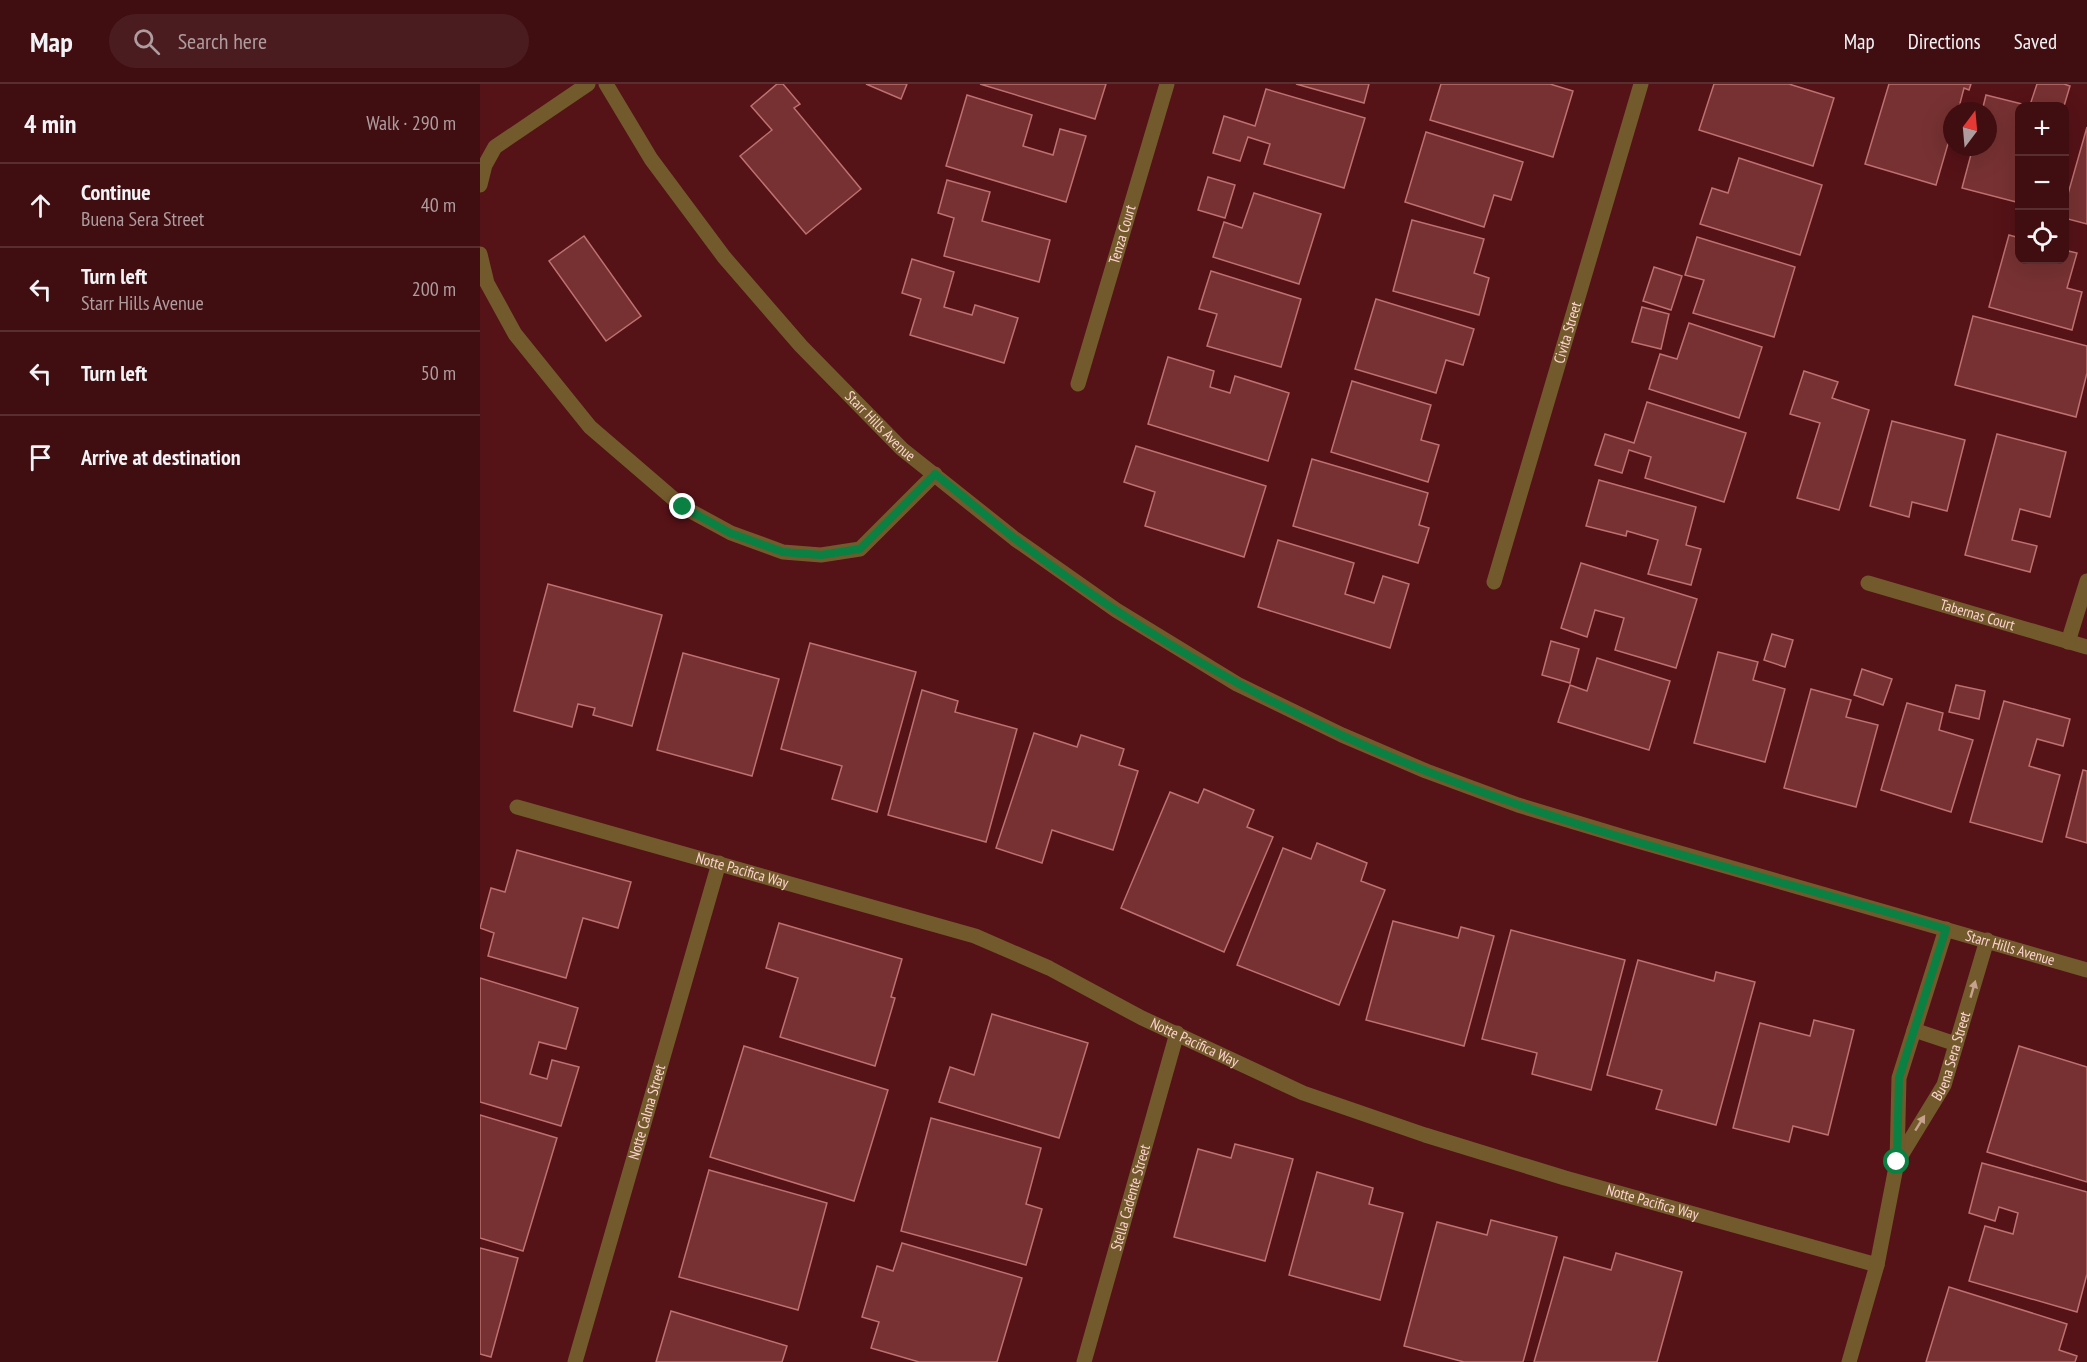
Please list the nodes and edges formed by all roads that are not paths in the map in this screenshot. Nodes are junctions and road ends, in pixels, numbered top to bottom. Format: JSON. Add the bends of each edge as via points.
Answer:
{"nodes":[{"id":1,"x":588,"y":84,"type":"edge"},
{"id":2,"x":606,"y":84,"type":"edge"},
{"id":3,"x":1167,"y":84,"type":"edge"},
{"id":4,"x":1641,"y":84,"type":"edge"},
{"id":5,"x":480,"y":185,"type":"edge"},
{"id":6,"x":480,"y":254,"type":"edge"},
{"id":7,"x":1078,"y":384,"type":"dead end"},
{"id":8,"x":935,"y":474,"type":"junction"},
{"id":9,"x":2087,"y":581,"type":"edge"},
{"id":10,"x":1494,"y":582,"type":"dead end"},
{"id":11,"x":1868,"y":583,"type":"dead end"},
{"id":12,"x":2068,"y":642,"type":"junction"},
{"id":13,"x":2087,"y":647,"type":"edge"},
{"id":14,"x":517,"y":807,"type":"dead end"},
{"id":15,"x":719,"y":863,"type":"junction"},
{"id":16,"x":1946,"y":929,"type":"junction"},
{"id":17,"x":1987,"y":940,"type":"junction"},
{"id":18,"x":2087,"y":970,"type":"edge"},
{"id":19,"x":1914,"y":1030,"type":"junction"},
{"id":20,"x":1177,"y":1033,"type":"junction"},
{"id":21,"x":1956,"y":1044,"type":"junction"},
{"id":22,"x":1897,"y":1162,"type":"junction"},
{"id":23,"x":1877,"y":1265,"type":"junction"},
{"id":24,"x":575,"y":1362,"type":"edge"},
{"id":25,"x":1084,"y":1362,"type":"edge"},
{"id":26,"x":1849,"y":1362,"type":"edge"}],
"edges":[{"from":1,"to":5,"type":"street","via":[[495,147]]},
{"from":2,"to":8,"type":"street","name":"Starr Hills Avenue","via":[[651,159],[724,257],[801,346],[902,449]]},
{"from":3,"to":7,"type":"street","name":"Tenza Court"},
{"from":4,"to":10,"type":"street","name":"Civita Street"},
{"from":6,"to":8,"type":"street","via":[[487,283],[515,334],[590,427],[683,507],[730,533],[783,552],[821,555],[860,549]]},
{"from":8,"to":16,"type":"street","name":"Starr Hills Avenue","via":[[1015,539],[1116,610],[1237,684],[1342,735],[1518,805]]},
{"from":9,"to":12,"type":"street"},
{"from":11,"to":12,"type":"street","name":"Tabernas Court"},
{"from":12,"to":13,"type":"street","name":"Tabernas Court"},
{"from":14,"to":15,"type":"street","name":"Notte Pacifica Way"},
{"from":15,"to":20,"type":"street","name":"Notte Pacifica Way","via":[[975,936],[1049,968]]},
{"from":15,"to":24,"type":"street","name":"Notte Calma Street"},
{"from":16,"to":17,"type":"street","name":"Starr Hills Avenue"},
{"from":16,"to":19,"type":"street","name":"Buena Sera Street"},
{"from":17,"to":18,"type":"street","name":"Starr Hills Avenue"},
{"from":21,"to":17,"type":"street","name":"Buena Sera Street","one_way":true},
{"from":19,"to":21,"type":"street"},
{"from":19,"to":22,"type":"street","name":"Buena Sera Street","via":[[1899,1078]]},
{"from":20,"to":23,"type":"street","name":"Notte Pacifica Way","via":[[1303,1093],[1425,1135]]},
{"from":20,"to":25,"type":"street","name":"Stella Cadente Street"},
{"from":22,"to":21,"type":"street","name":"Buena Sera Street","one_way":true,"via":[[1944,1085]]},
{"from":22,"to":23,"type":"street","name":"Buena Sera Street"},
{"from":23,"to":26,"type":"street","name":"Buena Sera Street"}]}
